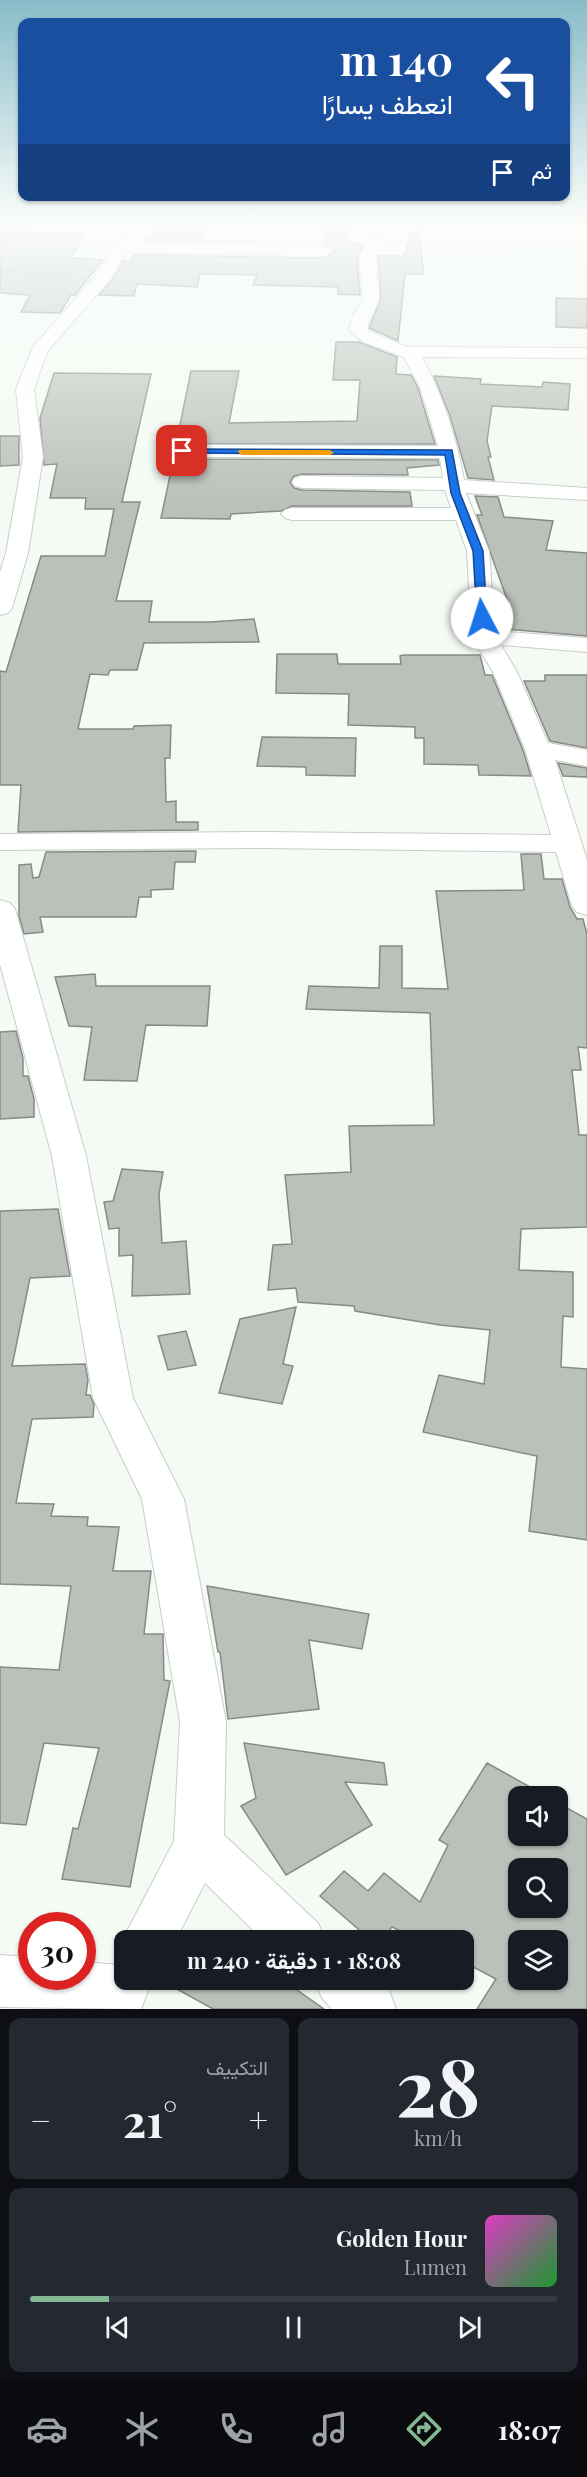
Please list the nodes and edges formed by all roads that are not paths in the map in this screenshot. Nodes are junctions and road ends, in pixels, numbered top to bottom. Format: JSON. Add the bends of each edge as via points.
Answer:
{"nodes":[{"id":1,"x":69,"y":317,"type":"edge"},
{"id":2,"x":361,"y":317,"type":"edge"},
{"id":3,"x":405,"y":351,"type":"junction"},
{"id":4,"x":587,"y":353,"type":"edge"},
{"id":5,"x":182,"y":451,"type":"dead end"},
{"id":6,"x":448,"y":452,"type":"junction"},
{"id":7,"x":302,"y":482,"type":"dead end"},
{"id":8,"x":454,"y":485,"type":"junction"},
{"id":9,"x":587,"y":494,"type":"edge"},
{"id":10,"x":292,"y":514,"type":"dead end"},
{"id":11,"x":464,"y":514,"type":"junction"},
{"id":12,"x":0,"y":608,"type":"edge"},
{"id":13,"x":484,"y":637,"type":"junction"},
{"id":14,"x":587,"y":645,"type":"edge"},
{"id":15,"x":538,"y":749,"type":"junction"},
{"id":16,"x":587,"y":758,"type":"edge"},
{"id":17,"x":573,"y":839,"type":"edge"},
{"id":18,"x":0,"y":842,"type":"edge"},
{"id":19,"x":587,"y":906,"type":"edge"},
{"id":20,"x":0,"y":909,"type":"edge"},
{"id":21,"x":199,"y":1844,"type":"junction"},
{"id":22,"x":154,"y":1930,"type":"edge"},
{"id":23,"x":289,"y":1930,"type":"edge"},
{"id":24,"x":0,"y":1981,"type":"edge"},
{"id":25,"x":350,"y":1990,"type":"edge"},
{"id":26,"x":120,"y":1993,"type":"edge"},
{"id":27,"x":370,"y":2009,"type":"edge"}],
"edges":[{"from":1,"to":12,"type":"street","via":[[39,351],[19,415],[33,457],[17,553]]},
{"from":2,"to":3,"type":"street","via":[[358,330],[364,336]]},
{"from":3,"to":4,"type":"street"},
{"from":3,"to":6,"type":"street","via":[[411,354],[429,387]]},
{"from":5,"to":6,"type":"street"},
{"from":6,"to":8,"type":"street"},
{"from":7,"to":8,"type":"street"},
{"from":8,"to":9,"type":"street"},
{"from":8,"to":11,"type":"street"},
{"from":10,"to":11,"type":"street"},
{"from":11,"to":13,"type":"street","via":[[478,551]]},
{"from":13,"to":14,"type":"street"},
{"from":13,"to":15,"type":"street","via":[[505,672]]},
{"from":15,"to":16,"type":"street"},
{"from":15,"to":17,"type":"street"},
{"from":17,"to":18,"type":"street"},
{"from":17,"to":19,"type":"street"},
{"from":20,"to":21,"type":"street","via":[[69,1156],[113,1398],[163,1499],[204,1722]]},
{"from":21,"to":22,"type":"street"},
{"from":21,"to":23,"type":"street"},
{"from":24,"to":26,"type":"street"},
{"from":25,"to":27,"type":"street"}]}
